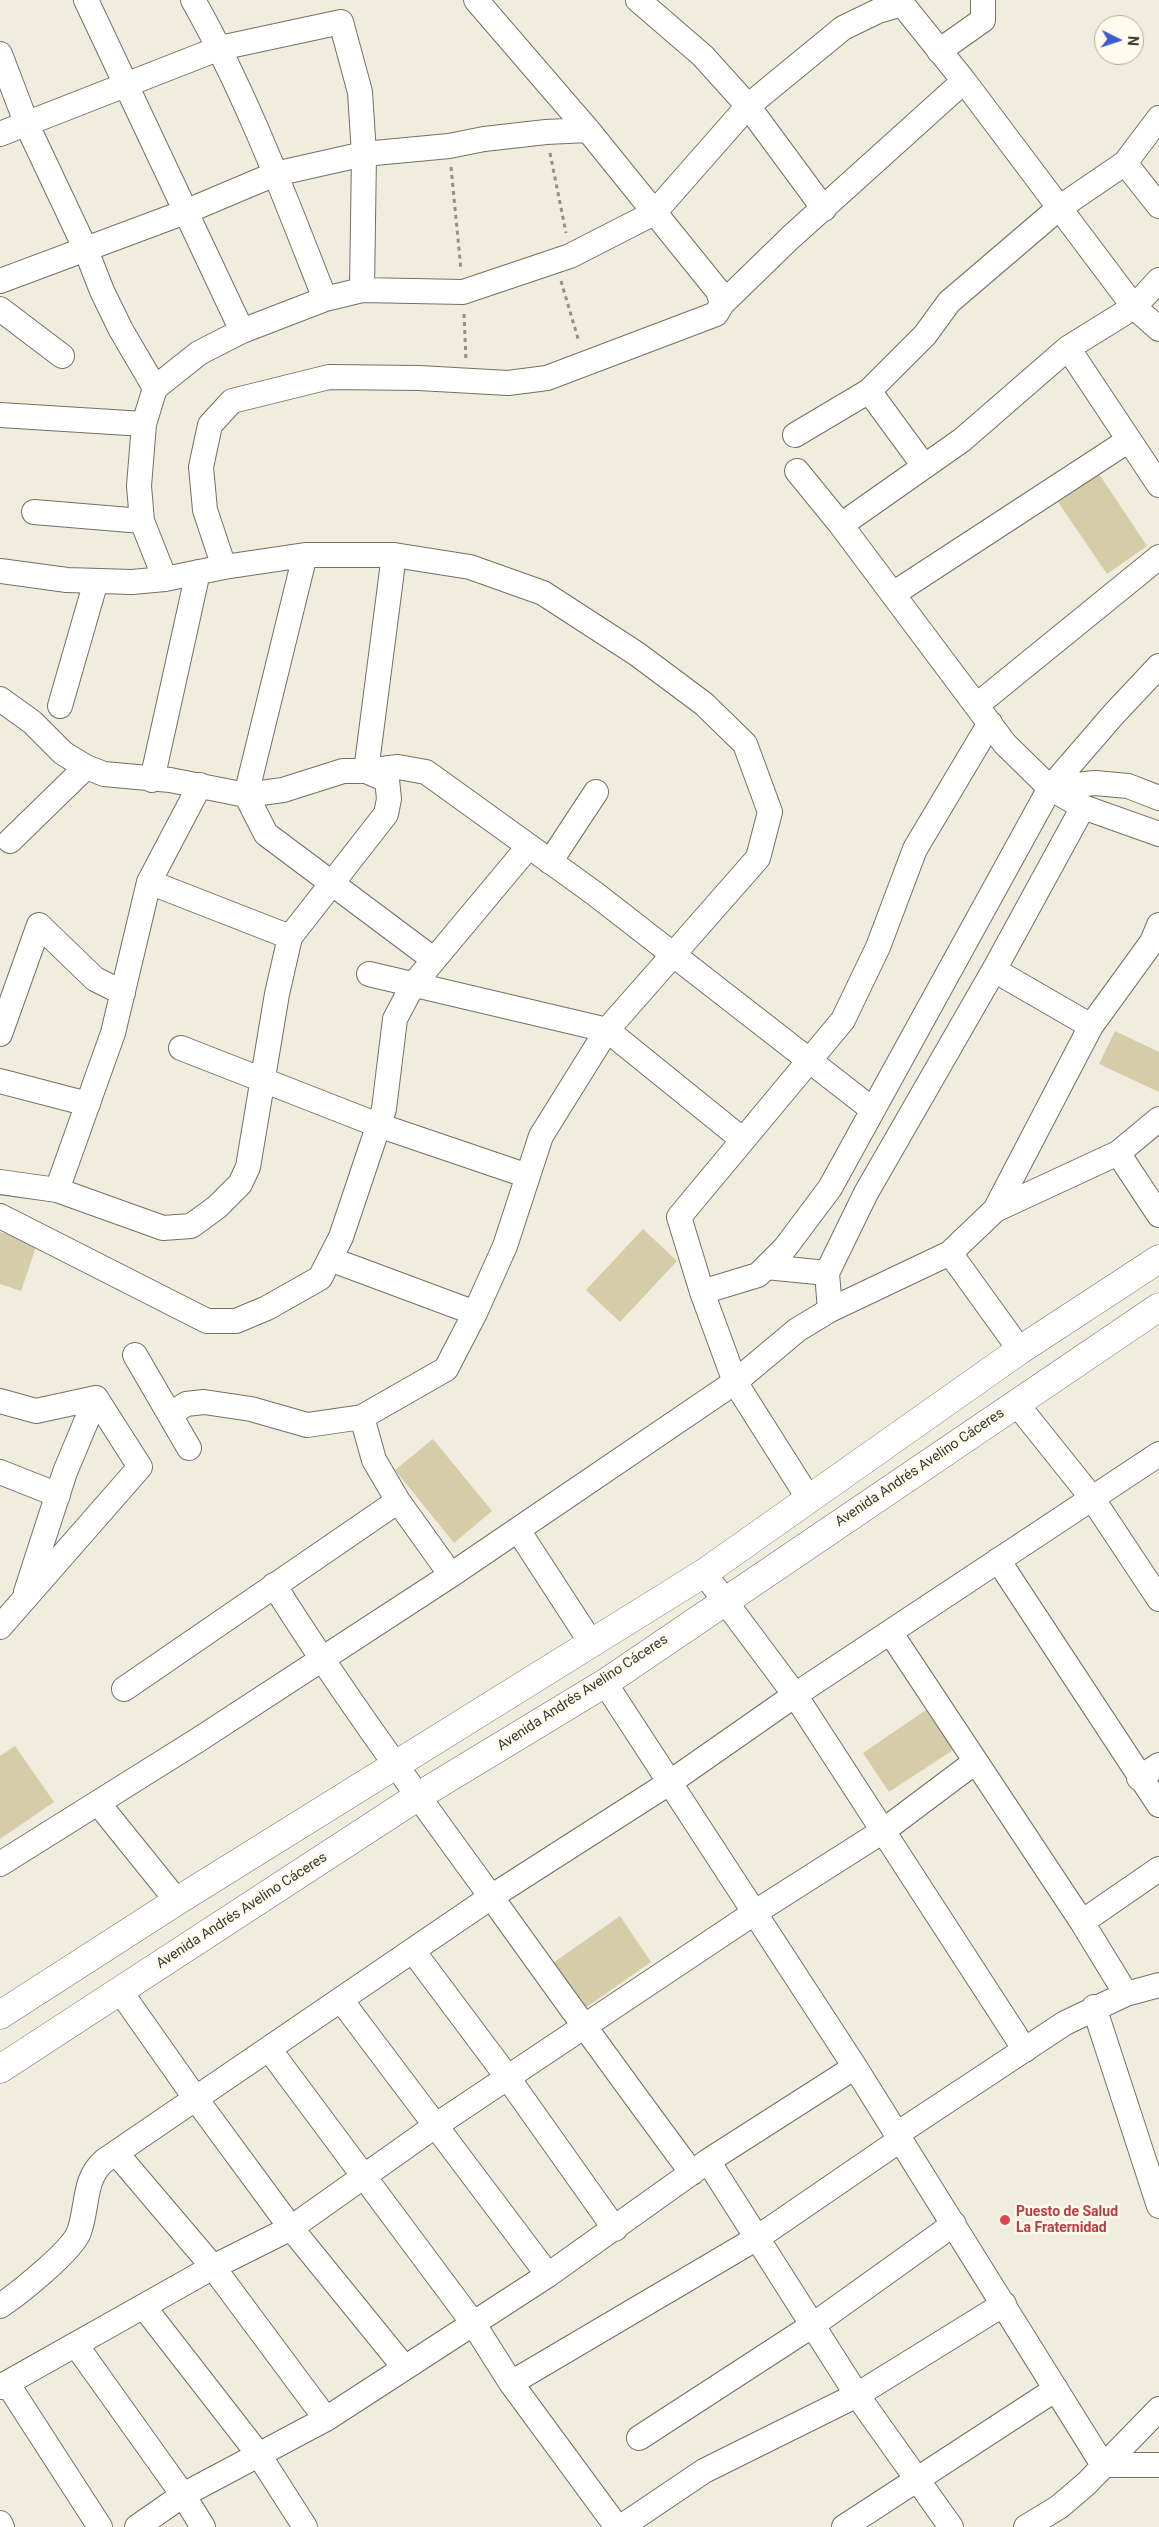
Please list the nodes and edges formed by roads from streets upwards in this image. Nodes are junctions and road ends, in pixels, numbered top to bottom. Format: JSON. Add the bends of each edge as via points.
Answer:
{"nodes":[{"id":1,"x":86,"y":0,"type":"edge"},
{"id":2,"x":193,"y":0,"type":"edge"},
{"id":3,"x":476,"y":0,"type":"edge"},
{"id":4,"x":638,"y":0,"type":"edge"},
{"id":5,"x":983,"y":0,"type":"edge"},
{"id":6,"x":901,"y":2,"type":"edge"},
{"id":7,"x":220,"y":48,"type":"junction"},
{"id":8,"x":939,"y":51,"type":"junction"},
{"id":9,"x":0,"y":54,"type":"edge"},
{"id":10,"x":964,"y":81,"type":"junction"},
{"id":11,"x":126,"y":84,"type":"junction"},
{"id":12,"x":748,"y":106,"type":"junction"},
{"id":13,"x":1159,"y":118,"type":"edge"},
{"id":14,"x":27,"y":125,"type":"junction"},
{"id":15,"x":588,"y":130,"type":"junction"},
{"id":16,"x":0,"y":134,"type":"edge"},
{"id":17,"x":364,"y":154,"type":"junction"},
{"id":18,"x":1125,"y":162,"type":"junction"},
{"id":19,"x":275,"y":174,"type":"junction"},
{"id":20,"x":1159,"y":206,"type":"edge"},
{"id":21,"x":1060,"y":208,"type":"junction"},
{"id":22,"x":824,"y":209,"type":"junction"},
{"id":23,"x":185,"y":212,"type":"junction"},
{"id":24,"x":654,"y":213,"type":"junction"},
{"id":25,"x":86,"y":250,"type":"junction"},
{"id":26,"x":1159,"y":280,"type":"edge"},
{"id":27,"x":0,"y":281,"type":"edge"},
{"id":28,"x":362,"y":290,"type":"junction"},
{"id":29,"x":325,"y":299,"type":"junction"},
{"id":30,"x":722,"y":304,"type":"junction"},
{"id":31,"x":1134,"y":307,"type":"junction"},
{"id":32,"x":0,"y":309,"type":"edge"},
{"id":33,"x":1159,"y":329,"type":"edge"},
{"id":34,"x":242,"y":331,"type":"junction"},
{"id":35,"x":1068,"y":348,"type":"junction"},
{"id":36,"x":62,"y":356,"type":"dead end"},
{"id":37,"x":156,"y":388,"type":"junction"},
{"id":38,"x":869,"y":391,"type":"junction"},
{"id":39,"x":0,"y":415,"type":"edge"},
{"id":40,"x":144,"y":424,"type":"junction"},
{"id":41,"x":795,"y":435,"type":"dead end"},
{"id":42,"x":1129,"y":440,"type":"junction"},
{"id":43,"x":924,"y":466,"type":"junction"},
{"id":44,"x":797,"y":471,"type":"dead end"},
{"id":45,"x":1159,"y":485,"type":"edge"},
{"id":46,"x":34,"y":512,"type":"dead end"},
{"id":47,"x":142,"y":521,"type":"junction"},
{"id":48,"x":841,"y":525,"type":"junction"},
{"id":49,"x":305,"y":555,"type":"junction"},
{"id":50,"x":394,"y":555,"type":"junction"},
{"id":51,"x":1159,"y":558,"type":"edge"},
{"id":52,"x":224,"y":567,"type":"junction"},
{"id":53,"x":0,"y":571,"type":"edge"},
{"id":54,"x":198,"y":572,"type":"junction"},
{"id":55,"x":165,"y":579,"type":"junction"},
{"id":56,"x":96,"y":581,"type":"junction"},
{"id":57,"x":893,"y":594,"type":"junction"},
{"id":58,"x":1159,"y":666,"type":"edge"},
{"id":59,"x":2,"y":704,"type":"edge"},
{"id":60,"x":60,"y":706,"type":"dead end"},
{"id":61,"x":984,"y":714,"type":"junction"},
{"id":62,"x":86,"y":767,"type":"junction"},
{"id":63,"x":366,"y":771,"type":"junction"},
{"id":64,"x":152,"y":780,"type":"junction"},
{"id":65,"x":200,"y":785,"type":"junction"},
{"id":66,"x":1050,"y":788,"type":"junction"},
{"id":67,"x":596,"y":792,"type":"dead end"},
{"id":68,"x":246,"y":794,"type":"junction"},
{"id":69,"x":1159,"y":798,"type":"edge"},
{"id":70,"x":1083,"y":807,"type":"junction"},
{"id":71,"x":1159,"y":834,"type":"edge"},
{"id":72,"x":10,"y":841,"type":"dead end"},
{"id":73,"x":529,"y":846,"type":"junction"},
{"id":74,"x":550,"y":862,"type":"junction"},
{"id":75,"x":150,"y":882,"type":"junction"},
{"id":76,"x":330,"y":883,"type":"junction"},
{"id":77,"x":290,"y":937,"type":"junction"},
{"id":78,"x":1157,"y":937,"type":"edge"},
{"id":79,"x":672,"y":955,"type":"junction"},
{"id":80,"x":433,"y":959,"type":"junction"},
{"id":81,"x":994,"y":970,"type":"junction"},
{"id":82,"x":369,"y":974,"type":"dead end"},
{"id":83,"x":413,"y":984,"type":"junction"},
{"id":84,"x":123,"y":993,"type":"junction"},
{"id":85,"x":1091,"y":1026,"type":"junction"},
{"id":86,"x":608,"y":1030,"type":"junction"},
{"id":87,"x":0,"y":1034,"type":"edge"},
{"id":88,"x":181,"y":1048,"type":"dead end"},
{"id":89,"x":807,"y":1061,"type":"junction"},
{"id":90,"x":262,"y":1080,"type":"junction"},
{"id":91,"x":0,"y":1081,"type":"edge"},
{"id":92,"x":88,"y":1104,"type":"junction"},
{"id":93,"x":873,"y":1110,"type":"junction"},
{"id":94,"x":1159,"y":1119,"type":"edge"},
{"id":95,"x":378,"y":1125,"type":"junction"},
{"id":96,"x":743,"y":1140,"type":"junction"},
{"id":97,"x":1118,"y":1153,"type":"junction"},
{"id":98,"x":528,"y":1176,"type":"junction"},
{"id":99,"x":0,"y":1182,"type":"edge"},
{"id":100,"x":57,"y":1190,"type":"junction"},
{"id":101,"x":996,"y":1210,"type":"junction"},
{"id":102,"x":1159,"y":1214,"type":"edge"},
{"id":103,"x":0,"y":1216,"type":"edge"},
{"id":104,"x":950,"y":1253,"type":"junction"},
{"id":105,"x":330,"y":1259,"type":"junction"},
{"id":106,"x":1159,"y":1259,"type":"edge"},
{"id":107,"x":766,"y":1267,"type":"junction"},
{"id":108,"x":827,"y":1273,"type":"junction"},
{"id":109,"x":702,"y":1292,"type":"junction"},
{"id":110,"x":1159,"y":1307,"type":"edge"},
{"id":111,"x":830,"y":1310,"type":"junction"},
{"id":112,"x":475,"y":1313,"type":"junction"},
{"id":113,"x":1020,"y":1350,"type":"junction"},
{"id":114,"x":135,"y":1354,"type":"dead end"},
{"id":115,"x":735,"y":1382,"type":"junction"},
{"id":116,"x":96,"y":1398,"type":"junction"},
{"id":117,"x":0,"y":1401,"type":"edge"},
{"id":118,"x":1016,"y":1404,"type":"junction"},
{"id":119,"x":171,"y":1414,"type":"junction"},
{"id":120,"x":362,"y":1417,"type":"junction"},
{"id":121,"x":189,"y":1448,"type":"dead end"},
{"id":122,"x":1159,"y":1454,"type":"edge"},
{"id":123,"x":0,"y":1472,"type":"edge"},
{"id":124,"x":58,"y":1494,"type":"junction"},
{"id":125,"x":809,"y":1498,"type":"junction"},
{"id":126,"x":1092,"y":1498,"type":"junction"},
{"id":127,"x":398,"y":1502,"type":"junction"},
{"id":128,"x":518,"y":1530,"type":"junction"},
{"id":129,"x":998,"y":1560,"type":"junction"},
{"id":130,"x":704,"y":1573,"type":"junction"},
{"id":131,"x":451,"y":1575,"type":"junction"},
{"id":132,"x":274,"y":1585,"type":"junction"},
{"id":133,"x":1159,"y":1599,"type":"edge"},
{"id":134,"x":723,"y":1601,"type":"junction"},
{"id":135,"x":22,"y":1603,"type":"junction"},
{"id":136,"x":0,"y":1627,"type":"edge"},
{"id":137,"x":890,"y":1632,"type":"junction"},
{"id":138,"x":592,"y":1644,"type":"junction"},
{"id":139,"x":321,"y":1660,"type":"junction"},
{"id":140,"x":605,"y":1683,"type":"junction"},
{"id":141,"x":124,"y":1689,"type":"dead end"},
{"id":142,"x":795,"y":1695,"type":"junction"},
{"id":143,"x":975,"y":1762,"type":"junction"},
{"id":144,"x":396,"y":1766,"type":"junction"},
{"id":145,"x":1149,"y":1771,"type":"edge"},
{"id":146,"x":669,"y":1783,"type":"junction"},
{"id":147,"x":417,"y":1797,"type":"junction"},
{"id":148,"x":98,"y":1803,"type":"junction"},
{"id":149,"x":1159,"y":1805,"type":"edge"},
{"id":150,"x":883,"y":1831,"type":"junction"},
{"id":151,"x":0,"y":1864,"type":"edge"},
{"id":152,"x":1159,"y":1869,"type":"edge"},
{"id":153,"x":491,"y":1897,"type":"junction"},
{"id":154,"x":177,"y":1901,"type":"junction"},
{"id":155,"x":754,"y":1913,"type":"junction"},
{"id":156,"x":1082,"y":1922,"type":"junction"},
{"id":157,"x":413,"y":1951,"type":"junction"},
{"id":158,"x":1159,"y":1985,"type":"edge"},
{"id":159,"x":120,"y":1991,"type":"junction"},
{"id":160,"x":1126,"y":1994,"type":"junction"},
{"id":161,"x":341,"y":2000,"type":"junction"},
{"id":162,"x":1094,"y":2007,"type":"junction"},
{"id":163,"x":0,"y":2015,"type":"edge"},
{"id":164,"x":584,"y":2028,"type":"junction"},
{"id":165,"x":269,"y":2049,"type":"junction"},
{"id":166,"x":1025,"y":2050,"type":"junction"},
{"id":167,"x":854,"y":2068,"type":"junction"},
{"id":168,"x":0,"y":2069,"type":"edge"},
{"id":169,"x":508,"y":2078,"type":"junction"},
{"id":170,"x":196,"y":2099,"type":"junction"},
{"id":171,"x":435,"y":2126,"type":"junction"},
{"id":172,"x":898,"y":2137,"type":"junction"},
{"id":173,"x":117,"y":2154,"type":"junction"},
{"id":174,"x":700,"y":2167,"type":"junction"},
{"id":175,"x":1154,"y":2175,"type":"edge"},
{"id":176,"x":363,"y":2176,"type":"junction"},
{"id":177,"x":1159,"y":2206,"type":"edge"},
{"id":178,"x":954,"y":2224,"type":"junction"},
{"id":179,"x":291,"y":2228,"type":"junction"},
{"id":180,"x":615,"y":2229,"type":"junction"},
{"id":181,"x":757,"y":2238,"type":"junction"},
{"id":182,"x":213,"y":2267,"type":"junction"},
{"id":183,"x":548,"y":2275,"type":"junction"},
{"id":184,"x":1004,"y":2304,"type":"junction"},
{"id":185,"x":0,"y":2306,"type":"edge"},
{"id":186,"x":144,"y":2308,"type":"junction"},
{"id":187,"x":473,"y":2323,"type":"junction"},
{"id":188,"x":813,"y":2325,"type":"junction"},
{"id":189,"x":76,"y":2345,"type":"junction"},
{"id":190,"x":404,"y":2367,"type":"junction"},
{"id":191,"x":511,"y":2383,"type":"junction"},
{"id":192,"x":4,"y":2385,"type":"edge"},
{"id":193,"x":1056,"y":2389,"type":"junction"},
{"id":194,"x":857,"y":2395,"type":"junction"},
{"id":195,"x":1159,"y":2409,"type":"edge"},
{"id":196,"x":326,"y":2419,"type":"junction"},
{"id":197,"x":638,"y":2438,"type":"dead end"},
{"id":198,"x":258,"y":2454,"type":"junction"},
{"id":199,"x":1103,"y":2465,"type":"junction"},
{"id":200,"x":1159,"y":2465,"type":"edge"},
{"id":201,"x":918,"y":2478,"type":"junction"},
{"id":202,"x":183,"y":2494,"type":"junction"},
{"id":203,"x":0,"y":2523,"type":"edge"},
{"id":204,"x":2,"y":2527,"type":"edge"},
{"id":205,"x":100,"y":2527,"type":"edge"},
{"id":206,"x":136,"y":2527,"type":"edge"},
{"id":207,"x":203,"y":2527,"type":"edge"},
{"id":208,"x":304,"y":2527,"type":"edge"},
{"id":209,"x":617,"y":2527,"type":"edge"},
{"id":210,"x":621,"y":2527,"type":"edge"},
{"id":211,"x":844,"y":2527,"type":"edge"},
{"id":212,"x":951,"y":2527,"type":"edge"},
{"id":213,"x":1026,"y":2527,"type":"edge"}],
"edges":[{"from":1,"to":11,"type":"street"},
{"from":2,"to":7,"type":"street"},
{"from":3,"to":15,"type":"street"},
{"from":4,"to":12,"type":"street","via":[[703,56]]},
{"from":5,"to":8,"type":"street","via":[[983,20]]},
{"from":6,"to":8,"type":"street"},
{"from":6,"to":12,"type":"street","via":[[843,28]]},
{"from":7,"to":11,"type":"street"},
{"from":7,"to":17,"type":"street","via":[[341,22],[360,92]]},
{"from":7,"to":19,"type":"street"},
{"from":8,"to":10,"type":"street"},
{"from":9,"to":14,"type":"street"},
{"from":10,"to":21,"type":"street"},
{"from":10,"to":22,"type":"street"},
{"from":11,"to":14,"type":"street"},
{"from":11,"to":23,"type":"street"},
{"from":12,"to":22,"type":"street"},
{"from":12,"to":24,"type":"street"},
{"from":13,"to":18,"type":"street"},
{"from":14,"to":16,"type":"street"},
{"from":14,"to":25,"type":"street"},
{"from":15,"to":17,"type":"street"},
{"from":15,"to":24,"type":"street"},
{"from":17,"to":19,"type":"street"},
{"from":17,"to":28,"type":"street"},
{"from":18,"to":20,"type":"street"},
{"from":18,"to":21,"type":"street"},
{"from":19,"to":23,"type":"street"},
{"from":19,"to":29,"type":"street"},
{"from":21,"to":31,"type":"street"},
{"from":21,"to":38,"type":"street","via":[[950,302],[925,335]]},
{"from":22,"to":30,"type":"street"},
{"from":23,"to":25,"type":"street"},
{"from":23,"to":34,"type":"street"},
{"from":24,"to":28,"type":"street","via":[[563,258],[463,292]]},
{"from":24,"to":30,"type":"street","via":[[718,291]]},
{"from":25,"to":27,"type":"street"},
{"from":25,"to":37,"type":"street","via":[[113,315]]},
{"from":26,"to":31,"type":"street"},
{"from":28,"to":29,"type":"street"},
{"from":29,"to":34,"type":"street"},
{"from":30,"to":52,"type":"street","via":[[716,314],[548,378],[508,383],[329,377],[232,401],[210,425],[201,467],[205,510]]},
{"from":31,"to":33,"type":"street"},
{"from":31,"to":35,"type":"street"},
{"from":32,"to":36,"type":"street"},
{"from":34,"to":37,"type":"street","via":[[198,353]]},
{"from":35,"to":42,"type":"street"},
{"from":35,"to":43,"type":"street","via":[[962,440]]},
{"from":37,"to":40,"type":"street"},
{"from":38,"to":41,"type":"street"},
{"from":38,"to":43,"type":"street"},
{"from":39,"to":40,"type":"street"},
{"from":40,"to":47,"type":"street","via":[[139,486]]},
{"from":42,"to":45,"type":"street"},
{"from":42,"to":57,"type":"street"},
{"from":43,"to":48,"type":"street"},
{"from":44,"to":48,"type":"street"},
{"from":46,"to":47,"type":"street"},
{"from":47,"to":55,"type":"street"},
{"from":48,"to":57,"type":"street"},
{"from":49,"to":50,"type":"street"},
{"from":49,"to":52,"type":"street"},
{"from":49,"to":68,"type":"street"},
{"from":50,"to":63,"type":"street"},
{"from":50,"to":79,"type":"street","via":[[470,567],[543,593],[637,654],[704,704],[745,744],[770,812],[758,858]]},
{"from":51,"to":61,"type":"street"},
{"from":52,"to":54,"type":"street"},
{"from":53,"to":56,"type":"street"},
{"from":54,"to":55,"type":"street"},
{"from":54,"to":64,"type":"street"},
{"from":55,"to":56,"type":"street"},
{"from":56,"to":60,"type":"street"},
{"from":57,"to":61,"type":"street"},
{"from":58,"to":66,"type":"street"},
{"from":59,"to":62,"type":"street","via":[[32,722],[62,752]]},
{"from":61,"to":66,"type":"street","via":[[1005,744]]},
{"from":61,"to":89,"type":"street","via":[[915,849],[878,947],[842,1020]]},
{"from":62,"to":64,"type":"street","via":[[104,774]]},
{"from":62,"to":72,"type":"street"},
{"from":63,"to":68,"type":"street","via":[[343,771],[283,790]]},
{"from":63,"to":73,"type":"street","via":[[398,766],[426,772]]},
{"from":63,"to":76,"type":"street","via":[[387,780],[386,814]]},
{"from":64,"to":65,"type":"street"},
{"from":65,"to":68,"type":"street"},
{"from":65,"to":75,"type":"street"},
{"from":66,"to":69,"type":"street","via":[[1095,783],[1128,786]]},
{"from":66,"to":70,"type":"street"},
{"from":66,"to":93,"type":"street"},
{"from":67,"to":74,"type":"street"},
{"from":68,"to":76,"type":"street","via":[[266,834]]},
{"from":70,"to":71,"type":"street"},
{"from":70,"to":81,"type":"street"},
{"from":73,"to":74,"type":"street"},
{"from":73,"to":80,"type":"street"},
{"from":74,"to":79,"type":"street"},
{"from":75,"to":77,"type":"street"},
{"from":75,"to":84,"type":"street"},
{"from":76,"to":77,"type":"street"},
{"from":76,"to":80,"type":"street"},
{"from":77,"to":90,"type":"street"},
{"from":78,"to":85,"type":"street"},
{"from":79,"to":86,"type":"street"},
{"from":79,"to":89,"type":"street"},
{"from":80,"to":83,"type":"street"},
{"from":81,"to":85,"type":"street"},
{"from":81,"to":108,"type":"street","via":[[866,1193]]},
{"from":82,"to":83,"type":"street"},
{"from":83,"to":86,"type":"street"},
{"from":83,"to":95,"type":"street","via":[[395,1020],[384,1109]]},
{"from":84,"to":87,"type":"street","via":[[95,979],[39,925]]},
{"from":84,"to":92,"type":"street","via":[[113,1034]]},
{"from":85,"to":101,"type":"street"},
{"from":86,"to":96,"type":"street"},
{"from":86,"to":98,"type":"street","via":[[540,1136]]},
{"from":88,"to":90,"type":"street"},
{"from":89,"to":93,"type":"street"},
{"from":89,"to":96,"type":"street"},
{"from":90,"to":95,"type":"street"},
{"from":90,"to":100,"type":"street","via":[[248,1166],[240,1184],[191,1226],[163,1228]]},
{"from":91,"to":92,"type":"street"},
{"from":92,"to":100,"type":"street"},
{"from":93,"to":107,"type":"street","via":[[830,1188],[785,1248]]},
{"from":94,"to":97,"type":"street"},
{"from":95,"to":98,"type":"street"},
{"from":95,"to":105,"type":"street","via":[[341,1237]]},
{"from":96,"to":109,"type":"street","via":[[679,1217]]},
{"from":97,"to":101,"type":"street"},
{"from":97,"to":102,"type":"street"},
{"from":98,"to":112,"type":"street","via":[[505,1246]]},
{"from":99,"to":100,"type":"street"},
{"from":101,"to":104,"type":"street"},
{"from":103,"to":105,"type":"street","via":[[206,1321],[236,1321],[267,1308],[320,1278]]},
{"from":104,"to":111,"type":"street"},
{"from":104,"to":113,"type":"street"},
{"from":105,"to":112,"type":"street"},
{"from":106,"to":113,"type":"street"},
{"from":107,"to":108,"type":"street"},
{"from":107,"to":109,"type":"street","via":[[758,1274]]},
{"from":108,"to":111,"type":"street"},
{"from":109,"to":115,"type":"street"},
{"from":110,"to":118,"type":"street","name":"Avenida Andrés Avelino Cáceres"},
{"from":111,"to":115,"type":"street","via":[[797,1330]]},
{"from":112,"to":120,"type":"street","via":[[446,1369]]},
{"from":113,"to":125,"type":"street"},
{"from":114,"to":119,"type":"street"},
{"from":115,"to":125,"type":"street"},
{"from":115,"to":128,"type":"street"},
{"from":116,"to":117,"type":"street","via":[[36,1411]]},
{"from":116,"to":124,"type":"street"},
{"from":116,"to":135,"type":"street","via":[[140,1467]]},
{"from":118,"to":126,"type":"street"},
{"from":118,"to":134,"type":"street","name":"Avenida Andrés Avelino Cáceres"},
{"from":119,"to":120,"type":"street","via":[[186,1404],[204,1402],[251,1409],[307,1425]]},
{"from":119,"to":121,"type":"street"},
{"from":120,"to":127,"type":"street","via":[[374,1460]]},
{"from":122,"to":126,"type":"street"},
{"from":123,"to":124,"type":"street"},
{"from":124,"to":135,"type":"street"},
{"from":125,"to":130,"type":"street"},
{"from":126,"to":129,"type":"street"},
{"from":126,"to":133,"type":"street"},
{"from":127,"to":131,"type":"street"},
{"from":127,"to":132,"type":"street"},
{"from":128,"to":131,"type":"street"},
{"from":128,"to":138,"type":"street"},
{"from":129,"to":137,"type":"street"},
{"from":129,"to":145,"type":"street"},
{"from":130,"to":134,"type":"street"},
{"from":130,"to":138,"type":"street"},
{"from":131,"to":139,"type":"street"},
{"from":132,"to":139,"type":"street"},
{"from":132,"to":141,"type":"street"},
{"from":134,"to":140,"type":"street","name":"Avenida Andrés Avelino Cáceres"},
{"from":134,"to":142,"type":"street"},
{"from":135,"to":136,"type":"street"},
{"from":137,"to":142,"type":"street"},
{"from":137,"to":143,"type":"street"},
{"from":138,"to":144,"type":"street"},
{"from":139,"to":144,"type":"street"},
{"from":139,"to":148,"type":"street"},
{"from":140,"to":146,"type":"street"},
{"from":140,"to":147,"type":"street","name":"Avenida Andrés Avelino Cáceres"},
{"from":142,"to":146,"type":"street"},
{"from":142,"to":150,"type":"street"},
{"from":143,"to":150,"type":"street"},
{"from":143,"to":156,"type":"street"},
{"from":144,"to":147,"type":"street"},
{"from":144,"to":154,"type":"street"},
{"from":145,"to":149,"type":"street"},
{"from":146,"to":153,"type":"street"},
{"from":146,"to":155,"type":"street"},
{"from":147,"to":153,"type":"street"},
{"from":147,"to":159,"type":"street","name":"Avenida Andrés Avelino Cáceres"},
{"from":148,"to":151,"type":"street"},
{"from":148,"to":154,"type":"street"},
{"from":150,"to":155,"type":"street"},
{"from":150,"to":166,"type":"street"},
{"from":152,"to":156,"type":"street"},
{"from":153,"to":157,"type":"street"},
{"from":153,"to":164,"type":"street"},
{"from":154,"to":163,"type":"street"},
{"from":155,"to":164,"type":"street"},
{"from":155,"to":167,"type":"street"},
{"from":156,"to":160,"type":"street"},
{"from":157,"to":161,"type":"street"},
{"from":157,"to":169,"type":"street"},
{"from":158,"to":160,"type":"street"},
{"from":159,"to":168,"type":"street","name":"Avenida Andrés Avelino Cáceres"},
{"from":159,"to":170,"type":"street"},
{"from":160,"to":162,"type":"street"},
{"from":161,"to":165,"type":"street"},
{"from":161,"to":171,"type":"street"},
{"from":162,"to":166,"type":"street"},
{"from":162,"to":175,"type":"street"},
{"from":164,"to":169,"type":"street"},
{"from":164,"to":174,"type":"street"},
{"from":165,"to":170,"type":"street"},
{"from":165,"to":176,"type":"street"},
{"from":166,"to":172,"type":"street"},
{"from":167,"to":172,"type":"street"},
{"from":167,"to":174,"type":"street"},
{"from":169,"to":171,"type":"street"},
{"from":169,"to":180,"type":"street"},
{"from":170,"to":173,"type":"street"},
{"from":170,"to":179,"type":"street"},
{"from":171,"to":176,"type":"street"},
{"from":171,"to":183,"type":"street"},
{"from":172,"to":178,"type":"street"},
{"from":172,"to":181,"type":"street"},
{"from":173,"to":182,"type":"street"},
{"from":173,"to":185,"type":"street","via":[[94,2170],[78,2234],[70,2245]]},
{"from":174,"to":180,"type":"street"},
{"from":174,"to":181,"type":"street"},
{"from":175,"to":177,"type":"street"},
{"from":176,"to":179,"type":"street"},
{"from":176,"to":187,"type":"street"},
{"from":178,"to":184,"type":"street"},
{"from":178,"to":188,"type":"street"},
{"from":179,"to":182,"type":"street"},
{"from":179,"to":190,"type":"street"},
{"from":180,"to":183,"type":"street"},
{"from":181,"to":188,"type":"street"},
{"from":181,"to":191,"type":"street"},
{"from":182,"to":186,"type":"street"},
{"from":182,"to":196,"type":"street"},
{"from":183,"to":187,"type":"street"},
{"from":184,"to":193,"type":"street"},
{"from":184,"to":194,"type":"street"},
{"from":186,"to":189,"type":"street"},
{"from":186,"to":198,"type":"street"},
{"from":187,"to":190,"type":"street"},
{"from":187,"to":191,"type":"street"},
{"from":188,"to":194,"type":"street"},
{"from":188,"to":197,"type":"street"},
{"from":189,"to":192,"type":"street"},
{"from":189,"to":202,"type":"street"},
{"from":190,"to":196,"type":"street"},
{"from":191,"to":209,"type":"street"},
{"from":192,"to":205,"type":"street"},
{"from":193,"to":199,"type":"street"},
{"from":193,"to":201,"type":"street"},
{"from":194,"to":201,"type":"street"},
{"from":194,"to":210,"type":"street","via":[[704,2471]]},
{"from":195,"to":199,"type":"street"},
{"from":196,"to":198,"type":"street"},
{"from":198,"to":202,"type":"street"},
{"from":198,"to":208,"type":"street"},
{"from":199,"to":200,"type":"street"},
{"from":199,"to":213,"type":"street","via":[[1059,2507]]},
{"from":201,"to":211,"type":"street"},
{"from":201,"to":212,"type":"street"},
{"from":202,"to":206,"type":"street"},
{"from":202,"to":207,"type":"street"},
{"from":203,"to":204,"type":"street"}]}
